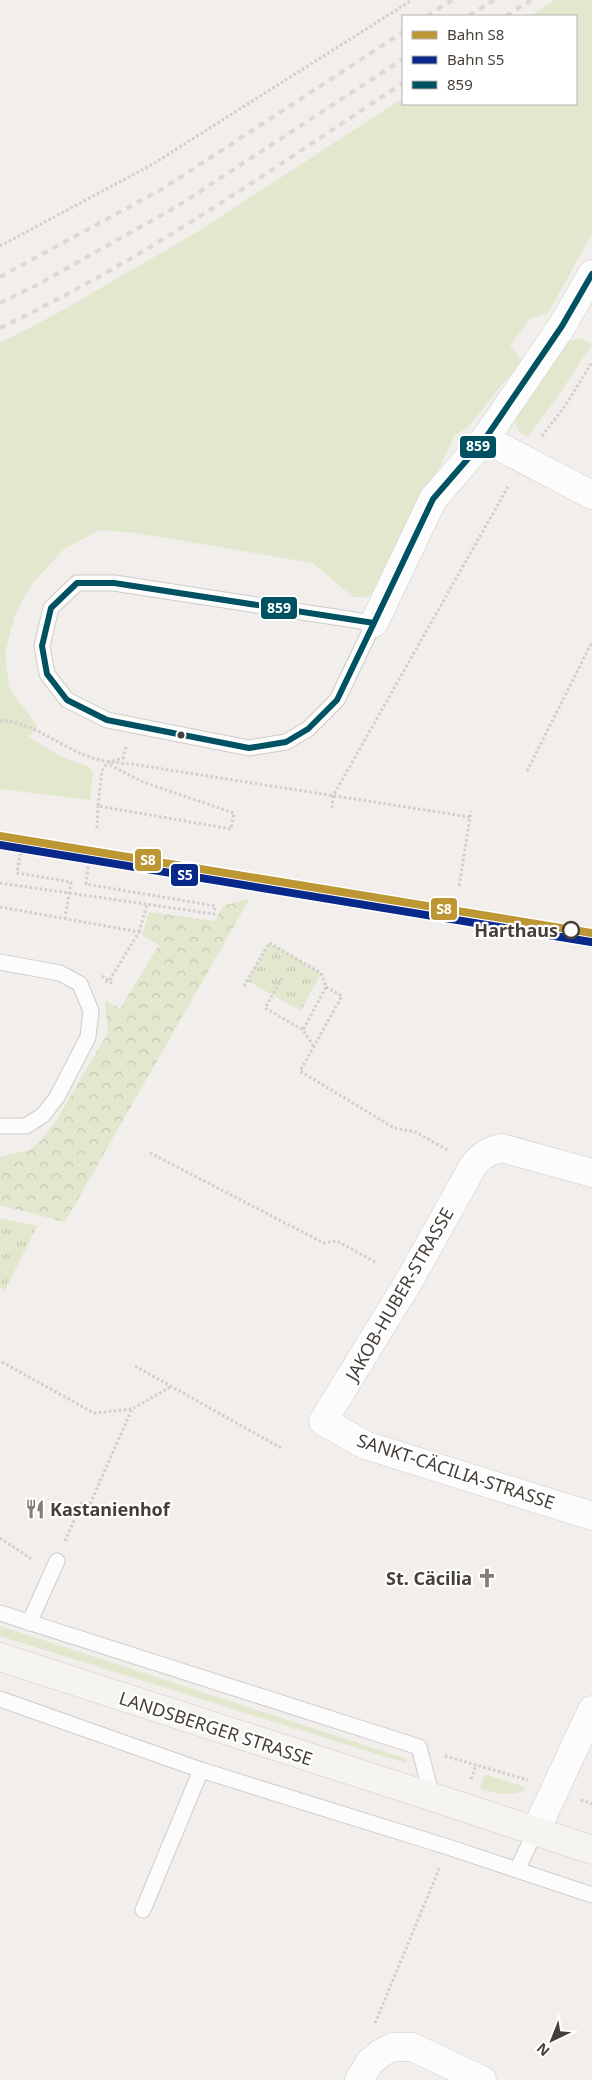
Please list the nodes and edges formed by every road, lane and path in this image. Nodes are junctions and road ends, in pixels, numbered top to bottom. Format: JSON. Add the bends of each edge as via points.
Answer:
{"nodes":[{"id":1,"x":412,"y":0,"type":"edge"},
{"id":2,"x":0,"y":246,"type":"edge"},
{"id":3,"x":592,"y":274,"type":"edge"},
{"id":4,"x":592,"y":362,"type":"edge"},
{"id":5,"x":485,"y":439,"type":"junction"},
{"id":6,"x":523,"y":460,"type":"junction"},
{"id":7,"x":592,"y":495,"type":"edge"},
{"id":8,"x":374,"y":623,"type":"junction"},
{"id":9,"x":592,"y":642,"type":"edge"},
{"id":10,"x":0,"y":721,"type":"edge"},
{"id":11,"x":107,"y":763,"type":"junction"},
{"id":12,"x":527,"y":771,"type":"dead end"},
{"id":13,"x":333,"y":796,"type":"junction"},
{"id":14,"x":98,"y":806,"type":"junction"},
{"id":15,"x":332,"y":808,"type":"dead end"},
{"id":16,"x":471,"y":811,"type":"dead end"},
{"id":17,"x":470,"y":817,"type":"junction"},
{"id":18,"x":97,"y":828,"type":"dead end"},
{"id":19,"x":21,"y":848,"type":"dead end"},
{"id":20,"x":89,"y":858,"type":"dead end"},
{"id":21,"x":0,"y":883,"type":"edge"},
{"id":22,"x":459,"y":887,"type":"dead end"},
{"id":23,"x":69,"y":894,"type":"junction"},
{"id":24,"x":147,"y":906,"type":"junction"},
{"id":25,"x":0,"y":907,"type":"edge"},
{"id":26,"x":65,"y":918,"type":"junction"},
{"id":27,"x":139,"y":932,"type":"junction"},
{"id":28,"x":0,"y":962,"type":"edge"},
{"id":29,"x":101,"y":976,"type":"dead end"},
{"id":30,"x":282,"y":978,"type":"dead end"},
{"id":31,"x":109,"y":981,"type":"junction"},
{"id":32,"x":80,"y":984,"type":"junction"},
{"id":33,"x":113,"y":984,"type":"dead end"},
{"id":34,"x":244,"y":986,"type":"dead end"},
{"id":35,"x":326,"y":987,"type":"junction"},
{"id":36,"x":303,"y":1030,"type":"junction"},
{"id":37,"x":314,"y":1047,"type":"junction"},
{"id":38,"x":0,"y":1126,"type":"edge"},
{"id":39,"x":150,"y":1153,"type":"dead end"},
{"id":40,"x":473,"y":1166,"type":"junction"},
{"id":41,"x":592,"y":1173,"type":"edge"},
{"id":42,"x":378,"y":1263,"type":"dead end"},
{"id":43,"x":2,"y":1362,"type":"dead end"},
{"id":44,"x":135,"y":1366,"type":"dead end"},
{"id":45,"x":172,"y":1386,"type":"junction"},
{"id":46,"x":132,"y":1409,"type":"junction"},
{"id":47,"x":323,"y":1421,"type":"joint"},
{"id":48,"x":283,"y":1449,"type":"dead end"},
{"id":49,"x":592,"y":1516,"type":"edge"},
{"id":50,"x":0,"y":1538,"type":"edge"},
{"id":51,"x":55,"y":1566,"type":"junction"},
{"id":52,"x":0,"y":1613,"type":"edge"},
{"id":53,"x":29,"y":1623,"type":"junction"},
{"id":54,"x":0,"y":1657,"type":"edge"},
{"id":55,"x":0,"y":1700,"type":"edge"},
{"id":56,"x":592,"y":1710,"type":"edge"},
{"id":57,"x":419,"y":1747,"type":"junction"},
{"id":58,"x":583,"y":1750,"type":"edge"},
{"id":59,"x":201,"y":1770,"type":"junction"},
{"id":60,"x":554,"y":1790,"type":"junction"},
{"id":61,"x":432,"y":1797,"type":"junction"},
{"id":62,"x":592,"y":1804,"type":"edge"},
{"id":63,"x":535,"y":1832,"type":"junction"},
{"id":64,"x":448,"y":1847,"type":"junction"},
{"id":65,"x":592,"y":1850,"type":"edge"},
{"id":66,"x":517,"y":1870,"type":"junction"},
{"id":67,"x":592,"y":1895,"type":"edge"},
{"id":68,"x":143,"y":1910,"type":"dead end"},
{"id":69,"x":380,"y":2053,"type":"junction"},
{"id":70,"x":359,"y":2080,"type":"edge"},
{"id":71,"x":482,"y":2080,"type":"edge"}],
"edges":[{"from":1,"to":2,"type":"path","via":[[153,164]]},
{"from":3,"to":5,"type":"street","via":[[562,326]]},
{"from":4,"to":6,"type":"path","via":[[567,403]]},
{"from":5,"to":6,"type":"street"},
{"from":5,"to":8,"type":"street","via":[[433,499]]},
{"from":6,"to":7,"type":"street"},
{"from":6,"to":13,"type":"path"},
{"from":8,"to":8,"type":"lane","via":[[114,583],[77,584],[51,608],[42,646],[47,674],[67,700],[107,720],[249,748],[286,742],[308,729],[337,700]]},
{"from":9,"to":12,"type":"path"},
{"from":10,"to":11,"type":"path","via":[[18,724]]},
{"from":11,"to":13,"type":"path"},
{"from":11,"to":14,"type":"path","via":[[102,772]]},
{"from":11,"to":14,"type":"path","via":[[143,782],[234,813],[231,829]]},
{"from":13,"to":15,"type":"path"},
{"from":13,"to":17,"type":"path"},
{"from":14,"to":18,"type":"path"},
{"from":16,"to":17,"type":"path"},
{"from":17,"to":22,"type":"path"},
{"from":19,"to":23,"type":"path","via":[[17,874],[71,882]]},
{"from":20,"to":24,"type":"path","via":[[86,884],[215,906],[214,914]]},
{"from":21,"to":23,"type":"path"},
{"from":23,"to":24,"type":"path"},
{"from":23,"to":26,"type":"path"},
{"from":24,"to":27,"type":"path"},
{"from":25,"to":26,"type":"path"},
{"from":26,"to":27,"type":"path"},
{"from":27,"to":31,"type":"path"},
{"from":28,"to":32,"type":"lane","via":[[60,973]]},
{"from":29,"to":31,"type":"path"},
{"from":30,"to":36,"type":"path","via":[[265,1008]]},
{"from":31,"to":32,"type":"path"},
{"from":31,"to":33,"type":"path"},
{"from":32,"to":38,"type":"lane","via":[[91,1011],[88,1037],[57,1097],[43,1115],[26,1126]]},
{"from":34,"to":35,"type":"path","via":[[268,943],[321,973]]},
{"from":35,"to":36,"type":"path"},
{"from":35,"to":37,"type":"path","via":[[342,996]]},
{"from":36,"to":37,"type":"path"},
{"from":37,"to":40,"type":"path","via":[[300,1071],[394,1128],[416,1132]]},
{"from":39,"to":42,"type":"path","name":"JAKOB-HUBER-STRASSE","via":[[324,1243],[336,1241]]},
{"from":40,"to":41,"type":"street","name":"JAKOB-HUBER-STRASSE","via":[[489,1151],[502,1148]]},
{"from":40,"to":47,"type":"street","name":"JAKOB-HUBER-STRASSE","via":[[409,1281]]},
{"from":43,"to":46,"type":"path","via":[[94,1413]]},
{"from":44,"to":45,"type":"path"},
{"from":45,"to":46,"type":"path"},
{"from":45,"to":48,"type":"path"},
{"from":46,"to":51,"type":"path","via":[[90,1504],[82,1503]]},
{"from":47,"to":49,"type":"street","name":"SANKT-CÄCILIA-STRASSE","via":[[365,1444]]},
{"from":50,"to":51,"type":"path","via":[[43,1567]]},
{"from":51,"to":53,"type":"lane"},
{"from":52,"to":53,"type":"lane"},
{"from":53,"to":57,"type":"lane"},
{"from":54,"to":61,"type":"main road","name":"LANDSBERGER STRASSE"},
{"from":55,"to":59,"type":"lane"},
{"from":56,"to":58,"type":"street"},
{"from":57,"to":60,"type":"path"},
{"from":57,"to":61,"type":"lane"},
{"from":58,"to":60,"type":"street"},
{"from":59,"to":64,"type":"lane"},
{"from":59,"to":68,"type":"lane"},
{"from":60,"to":62,"type":"path"},
{"from":60,"to":63,"type":"street"},
{"from":61,"to":63,"type":"main road","name":"LANDSBERGER STRASSE"},
{"from":63,"to":65,"type":"main road","name":"LANDSBERGER STRASSE"},
{"from":63,"to":66,"type":"lane"},
{"from":64,"to":66,"type":"lane"},
{"from":64,"to":69,"type":"path","via":[[375,2022]]},
{"from":66,"to":67,"type":"lane"},
{"from":69,"to":70,"type":"street"},
{"from":69,"to":71,"type":"street","via":[[393,2048],[412,2047]]}]}
